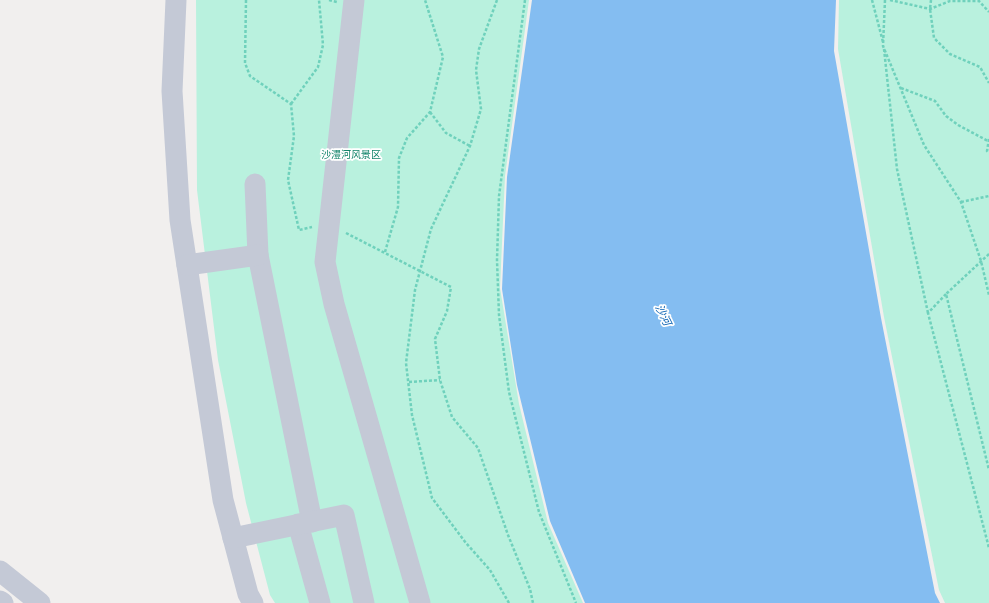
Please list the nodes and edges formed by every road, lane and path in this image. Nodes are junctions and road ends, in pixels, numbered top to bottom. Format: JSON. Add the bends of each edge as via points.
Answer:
{"nodes":[{"id":1,"x":176,"y":0,"type":"edge"},
{"id":2,"x":246,"y":0,"type":"edge"},
{"id":3,"x":319,"y":0,"type":"edge"},
{"id":4,"x":354,"y":0,"type":"edge"},
{"id":5,"x":425,"y":0,"type":"edge"},
{"id":6,"x":497,"y":0,"type":"edge"},
{"id":7,"x":525,"y":0,"type":"edge"},
{"id":8,"x":872,"y":0,"type":"edge"},
{"id":9,"x":884,"y":0,"type":"edge"},
{"id":10,"x":890,"y":0,"type":"edge"},
{"id":11,"x":931,"y":0,"type":"edge"},
{"id":12,"x":930,"y":9,"type":"junction"},
{"id":13,"x":989,"y":12,"type":"edge"},
{"id":14,"x":883,"y":46,"type":"junction"},
{"id":15,"x":989,"y":83,"type":"edge"},
{"id":16,"x":901,"y":88,"type":"junction"},
{"id":17,"x":292,"y":104,"type":"junction"},
{"id":18,"x":430,"y":112,"type":"junction"},
{"id":19,"x":988,"y":140,"type":"edge"},
{"id":20,"x":470,"y":146,"type":"junction"},
{"id":21,"x":989,"y":153,"type":"edge"},
{"id":22,"x":255,"y":184,"type":"dead end"},
{"id":23,"x":989,"y":196,"type":"edge"},
{"id":24,"x":961,"y":202,"type":"junction"},
{"id":25,"x":329,"y":224,"type":"junction"},
{"id":26,"x":385,"y":252,"type":"junction"},
{"id":27,"x":989,"y":254,"type":"edge"},
{"id":28,"x":258,"y":255,"type":"junction"},
{"id":29,"x":980,"y":261,"type":"junction"},
{"id":30,"x":187,"y":265,"type":"junction"},
{"id":31,"x":420,"y":270,"type":"junction"},
{"id":32,"x":946,"y":294,"type":"junction"},
{"id":33,"x":989,"y":295,"type":"edge"},
{"id":34,"x":928,"y":313,"type":"junction"},
{"id":35,"x":440,"y":380,"type":"junction"},
{"id":36,"x":410,"y":382,"type":"junction"},
{"id":37,"x":989,"y":470,"type":"edge"},
{"id":38,"x":305,"y":523,"type":"junction"},
{"id":39,"x":233,"y":538,"type":"junction"},
{"id":40,"x":989,"y":548,"type":"edge"},
{"id":41,"x":0,"y":571,"type":"edge"},
{"id":42,"x":0,"y":601,"type":"edge"},
{"id":43,"x":3,"y":603,"type":"edge"},
{"id":44,"x":40,"y":603,"type":"edge"},
{"id":45,"x":253,"y":603,"type":"edge"},
{"id":46,"x":320,"y":603,"type":"edge"},
{"id":47,"x":364,"y":603,"type":"edge"},
{"id":48,"x":420,"y":603,"type":"edge"},
{"id":49,"x":509,"y":603,"type":"edge"},
{"id":50,"x":533,"y":603,"type":"edge"},
{"id":51,"x":576,"y":603,"type":"edge"}],
"edges":[{"from":1,"to":30,"type":"street","via":[[172,91],[180,220]]},
{"from":2,"to":17,"type":"path","via":[[246,63],[250,76]]},
{"from":3,"to":17,"type":"path","via":[[323,45],[318,67]]},
{"from":4,"to":25,"type":"street"},
{"from":5,"to":18,"type":"path","via":[[443,57]]},
{"from":6,"to":20,"type":"path","via":[[479,49],[476,70],[481,109]]},
{"from":7,"to":51,"type":"path","via":[[499,196],[498,315],[509,392],[539,512]]},
{"from":8,"to":14,"type":"path"},
{"from":9,"to":14,"type":"path"},
{"from":10,"to":12,"type":"path"},
{"from":11,"to":12,"type":"path"},
{"from":12,"to":13,"type":"path","via":[[950,1],[979,1]]},
{"from":12,"to":15,"type":"path","via":[[934,38],[950,54],[980,67]]},
{"from":14,"to":16,"type":"path"},
{"from":14,"to":34,"type":"path","via":[[897,169]]},
{"from":16,"to":19,"type":"path","via":[[935,101],[946,116],[958,125]]},
{"from":16,"to":24,"type":"path","via":[[924,145]]},
{"from":17,"to":25,"type":"path","via":[[294,136],[288,180],[299,230]]},
{"from":18,"to":20,"type":"path","via":[[446,133]]},
{"from":18,"to":26,"type":"path","via":[[407,138],[399,158],[398,207]]},
{"from":19,"to":21,"type":"path"},
{"from":20,"to":31,"type":"path","via":[[431,229]]},
{"from":22,"to":28,"type":"street"},
{"from":23,"to":24,"type":"path"},
{"from":24,"to":29,"type":"path"},
{"from":25,"to":26,"type":"path"},
{"from":25,"to":48,"type":"street","via":[[324,262],[334,304]]},
{"from":26,"to":31,"type":"path"},
{"from":27,"to":29,"type":"path"},
{"from":28,"to":30,"type":"street"},
{"from":28,"to":38,"type":"street"},
{"from":29,"to":32,"type":"path"},
{"from":29,"to":33,"type":"path"},
{"from":30,"to":39,"type":"street","via":[[223,500]]},
{"from":31,"to":35,"type":"path","via":[[451,287],[447,311],[435,339]]},
{"from":31,"to":36,"type":"path","via":[[406,363]]},
{"from":32,"to":34,"type":"path"},
{"from":32,"to":37,"type":"path"},
{"from":34,"to":40,"type":"path"},
{"from":35,"to":36,"type":"path"},
{"from":35,"to":50,"type":"path","via":[[452,417],[478,448]]},
{"from":36,"to":49,"type":"path","via":[[412,415],[432,498],[490,570]]},
{"from":38,"to":39,"type":"street"},
{"from":38,"to":46,"type":"street"},
{"from":38,"to":47,"type":"street","via":[[344,515]]},
{"from":39,"to":45,"type":"street","via":[[248,594]]},
{"from":41,"to":44,"type":"street"},
{"from":42,"to":43,"type":"street"}]}
